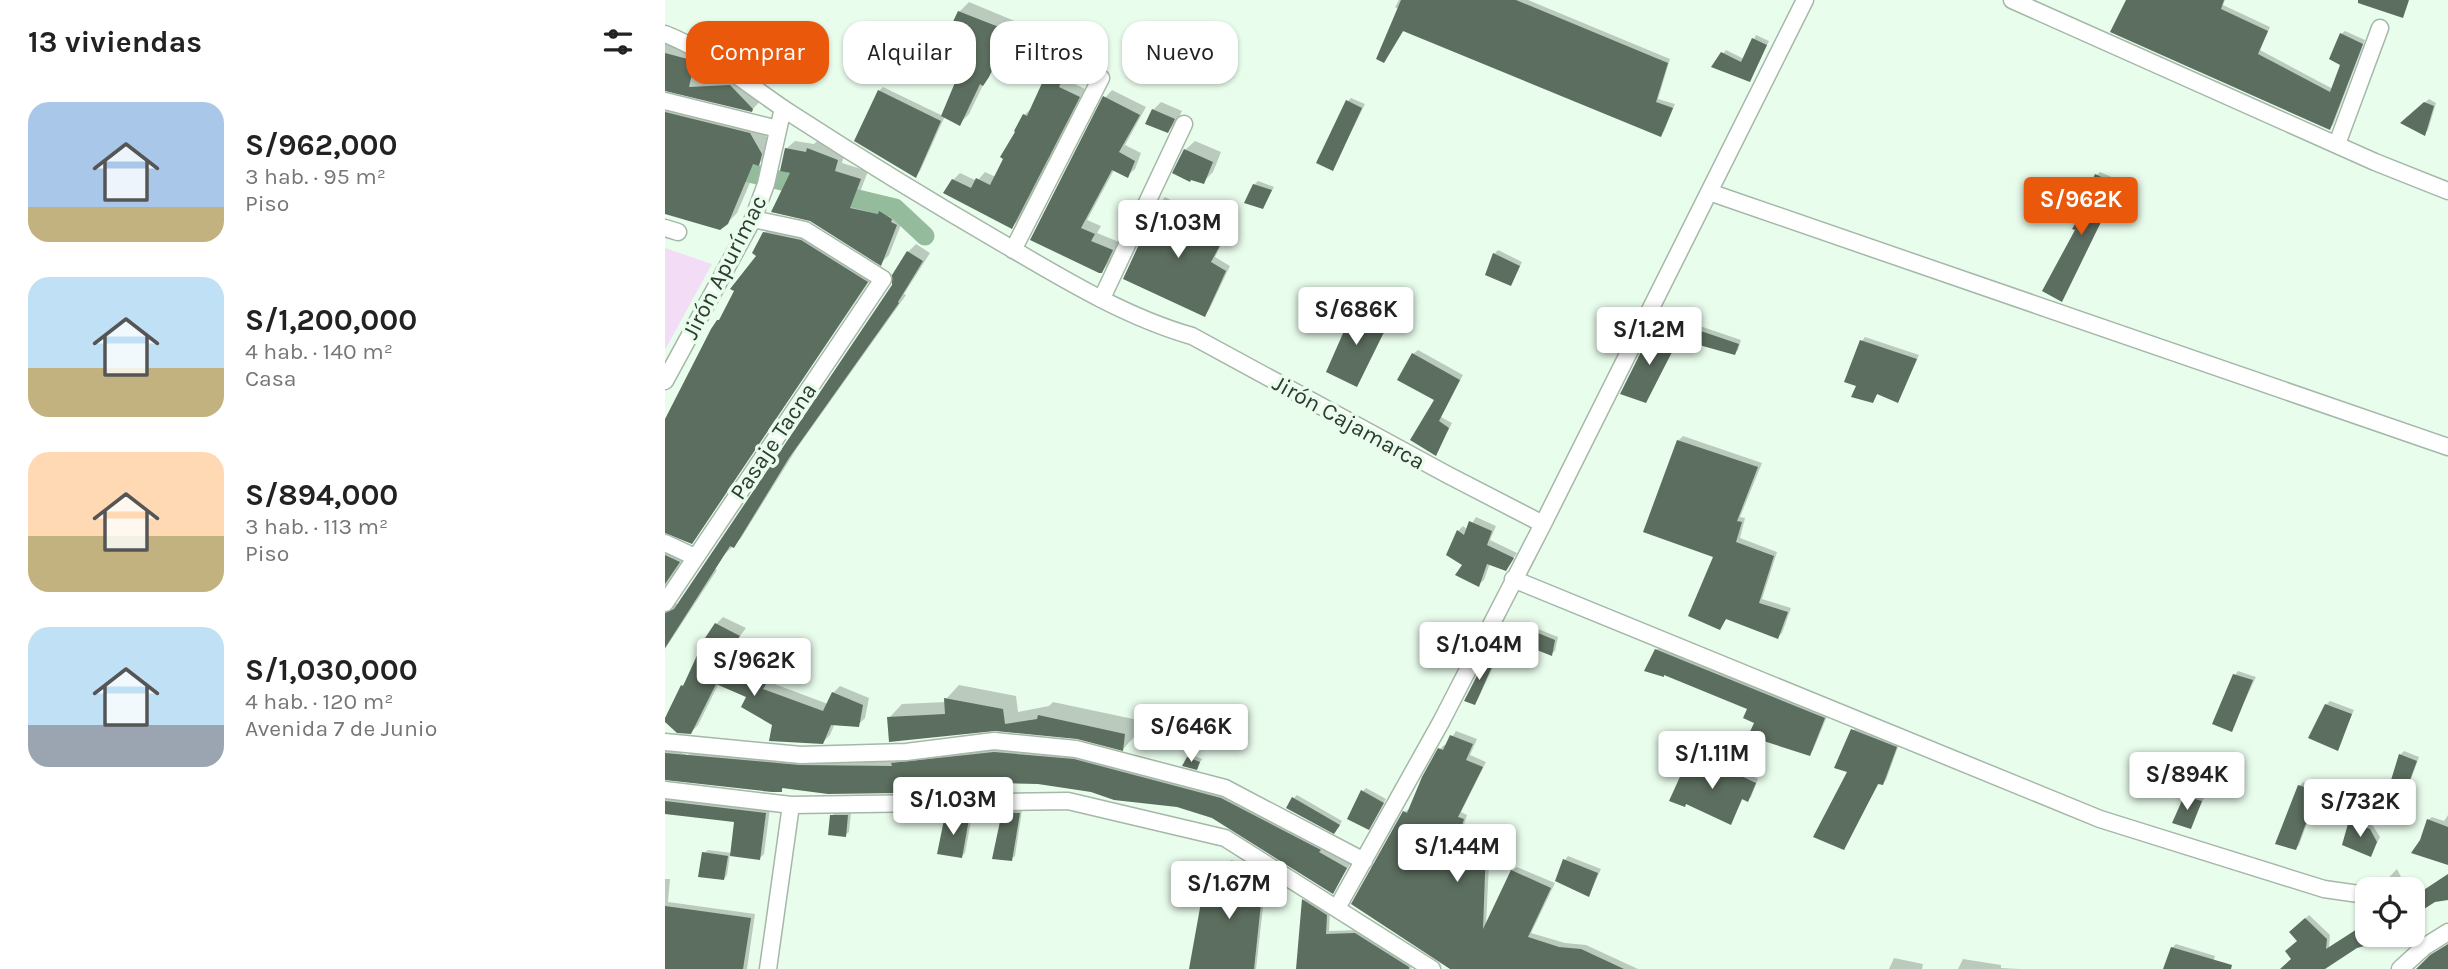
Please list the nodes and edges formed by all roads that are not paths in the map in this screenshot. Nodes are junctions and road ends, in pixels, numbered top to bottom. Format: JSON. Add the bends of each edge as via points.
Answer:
{"nodes":[{"id":1,"x":1805,"y":0,"type":"edge"},
{"id":2,"x":2012,"y":0,"type":"edge"},
{"id":3,"x":2380,"y":28,"type":"dead end"},
{"id":4,"x":665,"y":34,"type":"edge"},
{"id":5,"x":1098,"y":84,"type":"edge"},
{"id":6,"x":665,"y":101,"type":"edge"},
{"id":7,"x":783,"y":108,"type":"junction"},
{"id":8,"x":1184,"y":124,"type":"dead end"},
{"id":9,"x":778,"y":129,"type":"junction"},
{"id":10,"x":2337,"y":144,"type":"junction"},
{"id":11,"x":2448,"y":191,"type":"edge"},
{"id":12,"x":1709,"y":192,"type":"junction"},
{"id":13,"x":754,"y":219,"type":"junction"},
{"id":14,"x":1013,"y":250,"type":"junction"},
{"id":15,"x":1102,"y":298,"type":"junction"},
{"id":16,"x":665,"y":381,"type":"edge"},
{"id":17,"x":2448,"y":447,"type":"edge"},
{"id":18,"x":1543,"y":524,"type":"junction"},
{"id":19,"x":665,"y":543,"type":"edge"},
{"id":20,"x":695,"y":557,"type":"junction"},
{"id":21,"x":1513,"y":579,"type":"junction"},
{"id":22,"x":665,"y":603,"type":"edge"},
{"id":23,"x":665,"y":742,"type":"edge"},
{"id":24,"x":665,"y":790,"type":"edge"},
{"id":25,"x":791,"y":805,"type":"junction"},
{"id":26,"x":1364,"y":861,"type":"junction"},
{"id":27,"x":2355,"y":893,"type":"edge"},
{"id":28,"x":1337,"y":908,"type":"junction"},
{"id":29,"x":2448,"y":932,"type":"edge"},
{"id":30,"x":768,"y":969,"type":"edge"},
{"id":31,"x":1432,"y":969,"type":"edge"},
{"id":32,"x":2400,"y":969,"type":"edge"}],
"edges":[{"from":1,"to":12,"type":"street"},
{"from":2,"to":10,"type":"street"},
{"from":3,"to":10,"type":"street"},
{"from":4,"to":7,"type":"street","name":"Jirón Cajamarca","via":[[692,45]]},
{"from":5,"to":14,"type":"street"},
{"from":6,"to":9,"type":"street"},
{"from":7,"to":9,"type":"street","name":"Jirón Apurímac"},
{"from":7,"to":14,"type":"street","name":"Jirón Cajamarca"},
{"from":8,"to":15,"type":"street"},
{"from":9,"to":13,"type":"street","name":"Jirón Apurímac"},
{"from":10,"to":11,"type":"street"},
{"from":12,"to":17,"type":"street"},
{"from":12,"to":18,"type":"street"},
{"from":13,"to":16,"type":"street","name":"Jirón Apurímac"},
{"from":13,"to":20,"type":"street","name":"Pasaje Tacna","via":[[805,230],[883,279]]},
{"from":14,"to":15,"type":"street","name":"Jirón Cajamarca"},
{"from":15,"to":18,"type":"street","name":"Jirón Cajamarca","via":[[1154,325],[1192,335]]},
{"from":18,"to":21,"type":"street"},
{"from":19,"to":20,"type":"street"},
{"from":20,"to":22,"type":"street","name":"Pasaje Tacna"},
{"from":21,"to":26,"type":"street"},
{"from":21,"to":27,"type":"street","via":[[2100,819],[2325,889]]},
{"from":23,"to":26,"type":"street","via":[[801,755],[906,752],[994,741],[1076,749],[1225,788]]},
{"from":24,"to":25,"type":"street"},
{"from":25,"to":28,"type":"street","via":[[1068,801],[1225,838]]},
{"from":25,"to":30,"type":"street"},
{"from":26,"to":28,"type":"street"},
{"from":28,"to":31,"type":"street"},
{"from":29,"to":32,"type":"street"}]}
